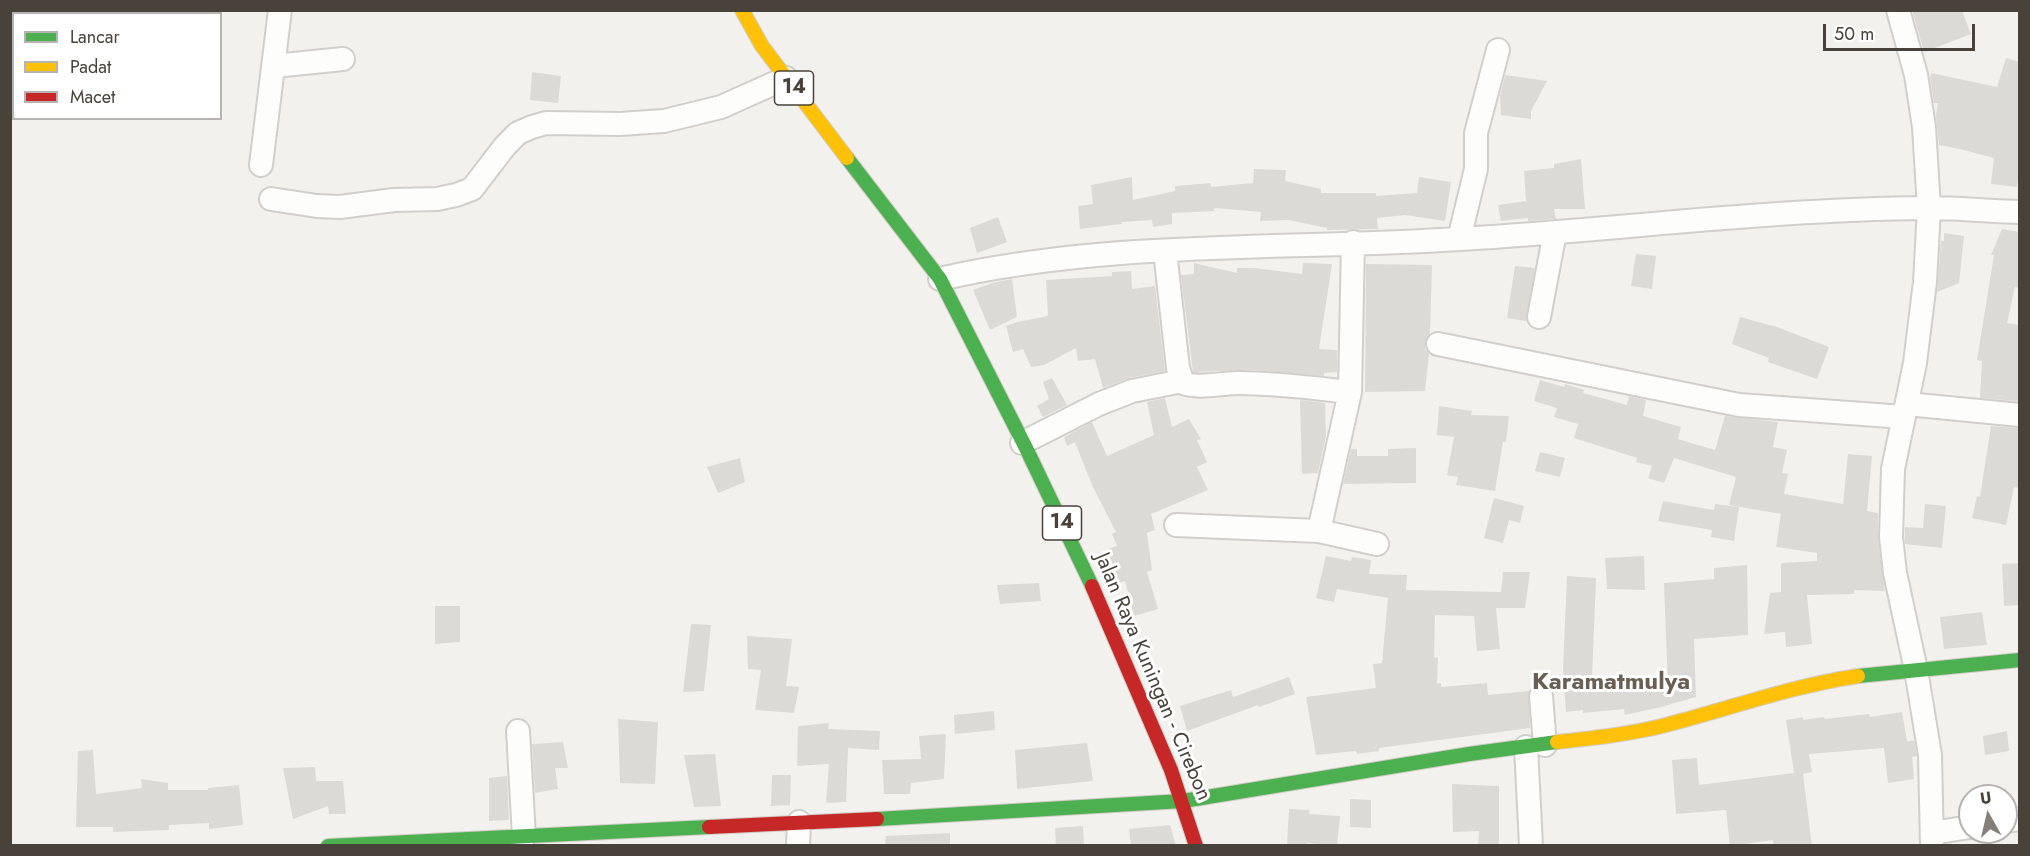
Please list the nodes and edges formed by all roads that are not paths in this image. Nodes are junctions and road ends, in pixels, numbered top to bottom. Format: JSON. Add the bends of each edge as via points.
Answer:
{"nodes":[{"id":1,"x":280,"y":10,"type":"edge"},
{"id":2,"x":742,"y":10,"type":"edge"},
{"id":3,"x":1898,"y":10,"type":"edge"},
{"id":4,"x":1498,"y":50,"type":"dead end"},
{"id":5,"x":343,"y":59,"type":"dead end"},
{"id":6,"x":274,"y":66,"type":"junction"},
{"id":7,"x":786,"y":78,"type":"junction"},
{"id":8,"x":261,"y":165,"type":"dead end"},
{"id":9,"x":271,"y":199,"type":"dead end"},
{"id":10,"x":1929,"y":208,"type":"junction"},
{"id":11,"x":2019,"y":209,"type":"edge"},
{"id":12,"x":1555,"y":232,"type":"junction"},
{"id":13,"x":1459,"y":239,"type":"junction"},
{"id":14,"x":1353,"y":242,"type":"junction"},
{"id":15,"x":1166,"y":251,"type":"junction"},
{"id":16,"x":940,"y":279,"type":"junction"},
{"id":17,"x":1539,"y":317,"type":"dead end"},
{"id":18,"x":1438,"y":344,"type":"dead end"},
{"id":19,"x":1182,"y":381,"type":"junction"},
{"id":20,"x":1350,"y":392,"type":"junction"},
{"id":21,"x":1905,"y":411,"type":"junction"},
{"id":22,"x":2019,"y":415,"type":"edge"},
{"id":23,"x":1022,"y":443,"type":"junction"},
{"id":24,"x":1176,"y":525,"type":"dead end"},
{"id":25,"x":1319,"y":531,"type":"junction"},
{"id":26,"x":1377,"y":544,"type":"dead end"},
{"id":27,"x":2019,"y":660,"type":"edge"},
{"id":28,"x":1916,"y":670,"type":"junction"},
{"id":29,"x":1541,"y":696,"type":"dead end"},
{"id":30,"x":518,"y":731,"type":"dead end"},
{"id":31,"x":1535,"y":746,"type":"junction"},
{"id":32,"x":1183,"y":801,"type":"junction"},
{"id":33,"x":799,"y":822,"type":"junction"},
{"id":34,"x":1958,"y":831,"type":"edge"},
{"id":35,"x":524,"y":837,"type":"junction"},
{"id":36,"x":1932,"y":839,"type":"edge"},
{"id":37,"x":328,"y":846,"type":"edge"},
{"id":38,"x":798,"y":846,"type":"edge"},
{"id":39,"x":1196,"y":846,"type":"edge"},
{"id":40,"x":1531,"y":846,"type":"edge"}],
"edges":[{"from":1,"to":6,"type":"street"},
{"from":2,"to":7,"type":"main road","name":"Jalan Raya Kuningan - Cirebon","number":"14"},
{"from":3,"to":10,"type":"street","via":[[1916,75],[1924,126]]},
{"from":4,"to":13,"type":"street","via":[[1475,142],[1476,169]]},
{"from":5,"to":6,"type":"street"},
{"from":6,"to":8,"type":"street"},
{"from":7,"to":9,"type":"street","via":[[722,107],[664,121],[546,123],[532,127],[518,133],[505,146],[472,189],[456,195],[340,207]]},
{"from":7,"to":16,"type":"main road","name":"Jalan Raya Kuningan - Cirebon","number":"14"},
{"from":10,"to":11,"type":"street"},
{"from":10,"to":12,"type":"street"},
{"from":10,"to":21,"type":"street","via":[[1925,282]]},
{"from":12,"to":13,"type":"street"},
{"from":12,"to":17,"type":"street"},
{"from":13,"to":14,"type":"street"},
{"from":14,"to":15,"type":"street"},
{"from":14,"to":20,"type":"street"},
{"from":15,"to":16,"type":"street","via":[[1057,259]]},
{"from":15,"to":19,"type":"street"},
{"from":16,"to":23,"type":"main road","name":"Jalan Raya Kuningan - Cirebon","number":"14"},
{"from":18,"to":21,"type":"street","via":[[1739,405]]},
{"from":19,"to":20,"type":"street"},
{"from":19,"to":23,"type":"street","via":[[1132,391]]},
{"from":20,"to":25,"type":"street"},
{"from":21,"to":22,"type":"street"},
{"from":21,"to":28,"type":"street","via":[[1893,469],[1891,537]]},
{"from":23,"to":32,"type":"main road","name":"Jalan Raya Kuningan - Cirebon","number":"14","via":[[1119,644]]},
{"from":24,"to":25,"type":"street"},
{"from":25,"to":26,"type":"street"},
{"from":27,"to":28,"type":"main road"},
{"from":28,"to":31,"type":"main road","via":[[1821,682],[1665,725]]},
{"from":28,"to":36,"type":"street","via":[[1930,755]]},
{"from":29,"to":31,"type":"street"},
{"from":30,"to":35,"type":"street"},
{"from":31,"to":32,"type":"main road"},
{"from":31,"to":40,"type":"street"},
{"from":32,"to":33,"type":"main road"},
{"from":32,"to":39,"type":"main road","name":"Jalan Raya Kuningan - Cirebon","number":"14"},
{"from":33,"to":35,"type":"main road"},
{"from":33,"to":38,"type":"street"},
{"from":34,"to":36,"type":"street"},
{"from":35,"to":37,"type":"main road"}]}
